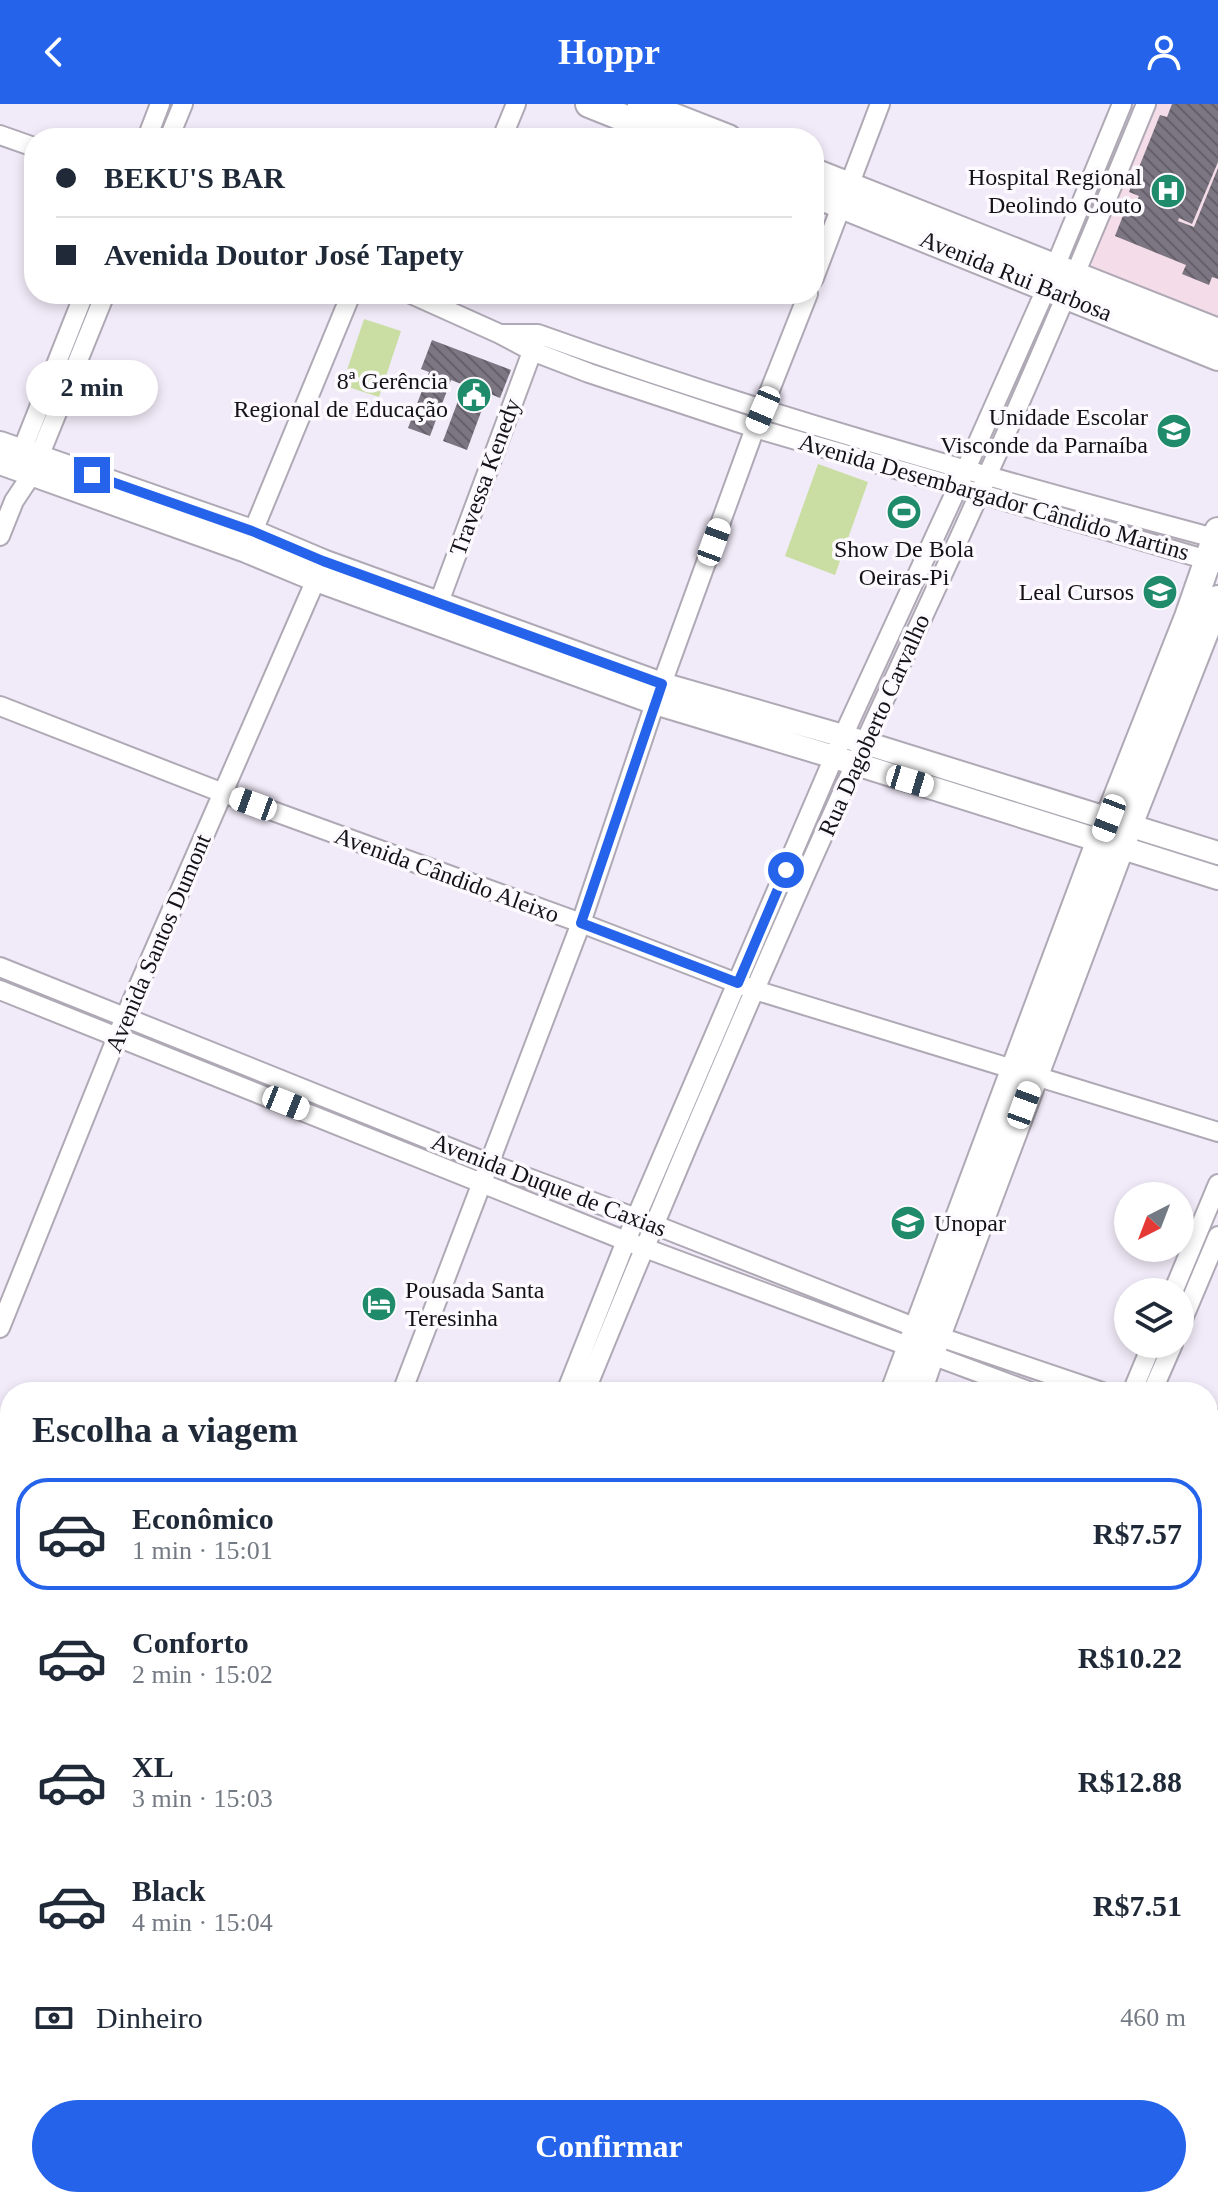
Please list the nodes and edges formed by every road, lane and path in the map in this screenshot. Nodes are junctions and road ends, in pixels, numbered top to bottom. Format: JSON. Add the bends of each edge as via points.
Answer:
{"nodes":[{"id":1,"x":160,"y":104,"type":"edge"},
{"id":2,"x":183,"y":104,"type":"edge"},
{"id":3,"x":516,"y":104,"type":"edge"},
{"id":4,"x":589,"y":104,"type":"edge"},
{"id":5,"x":641,"y":104,"type":"edge"},
{"id":6,"x":880,"y":104,"type":"edge"},
{"id":7,"x":1122,"y":104,"type":"edge"},
{"id":8,"x":1146,"y":104,"type":"edge"},
{"id":9,"x":618,"y":109,"type":"edge"},
{"id":10,"x":151,"y":128,"type":"edge"},
{"id":11,"x":173,"y":128,"type":"edge"},
{"id":12,"x":506,"y":128,"type":"edge"},
{"id":13,"x":655,"y":128,"type":"edge"},
{"id":14,"x":702,"y":128,"type":"edge"},
{"id":15,"x":0,"y":135,"type":"edge"},
{"id":16,"x":24,"y":143,"type":"edge"},
{"id":17,"x":824,"y":179,"type":"edge"},
{"id":18,"x":824,"y":194,"type":"edge"},
{"id":19,"x":846,"y":195,"type":"junction"},
{"id":20,"x":824,"y":252,"type":"edge"},
{"id":21,"x":1061,"y":282,"type":"junction"},
{"id":22,"x":80,"y":304,"type":"edge"},
{"id":23,"x":100,"y":304,"type":"edge"},
{"id":24,"x":347,"y":304,"type":"edge"},
{"id":25,"x":444,"y":304,"type":"edge"},
{"id":26,"x":804,"y":304,"type":"edge"},
{"id":27,"x":1218,"y":332,"type":"edge"},
{"id":28,"x":535,"y":343,"type":"junction"},
{"id":29,"x":1218,"y":357,"type":"edge"},
{"id":30,"x":759,"y":419,"type":"junction"},
{"id":31,"x":18,"y":459,"type":"edge"},
{"id":32,"x":966,"y":469,"type":"junction"},
{"id":33,"x":984,"y":485,"type":"junction"},
{"id":34,"x":958,"y":488,"type":"junction"},
{"id":35,"x":0,"y":536,"type":"edge"},
{"id":36,"x":249,"y":541,"type":"junction"},
{"id":37,"x":1215,"y":546,"type":"edge"},
{"id":38,"x":320,"y":570,"type":"junction"},
{"id":39,"x":1218,"y":599,"type":"edge"},
{"id":40,"x":436,"y":612,"type":"junction"},
{"id":41,"x":658,"y":694,"type":"junction"},
{"id":42,"x":0,"y":706,"type":"edge"},
{"id":43,"x":849,"y":750,"type":"junction"},
{"id":44,"x":223,"y":793,"type":"junction"},
{"id":45,"x":1115,"y":833,"type":"junction"},
{"id":46,"x":1218,"y":853,"type":"edge"},
{"id":47,"x":1218,"y":878,"type":"edge"},
{"id":48,"x":581,"y":923,"type":"junction"},
{"id":49,"x":0,"y":967,"type":"edge"},
{"id":50,"x":747,"y":987,"type":"junction"},
{"id":51,"x":0,"y":990,"type":"edge"},
{"id":52,"x":125,"y":1017,"type":"junction"},
{"id":53,"x":118,"y":1036,"type":"junction"},
{"id":54,"x":1025,"y":1073,"type":"junction"},
{"id":55,"x":1218,"y":1132,"type":"edge"},
{"id":56,"x":488,"y":1163,"type":"junction"},
{"id":57,"x":482,"y":1183,"type":"junction"},
{"id":58,"x":1218,"y":1184,"type":"edge"},
{"id":59,"x":636,"y":1220,"type":"junction"},
{"id":60,"x":655,"y":1225,"type":"junction"},
{"id":61,"x":1218,"y":1236,"type":"edge"},
{"id":62,"x":626,"y":1241,"type":"junction"},
{"id":63,"x":645,"y":1246,"type":"junction"},
{"id":64,"x":1179,"y":1278,"type":"edge"},
{"id":65,"x":1194,"y":1293,"type":"edge"},
{"id":66,"x":0,"y":1328,"type":"edge"},
{"id":67,"x":924,"y":1342,"type":"junction"},
{"id":68,"x":1146,"y":1358,"type":"edge"},
{"id":69,"x":1167,"y":1358,"type":"edge"},
{"id":70,"x":406,"y":1382,"type":"edge"},
{"id":71,"x":570,"y":1382,"type":"edge"},
{"id":72,"x":589,"y":1382,"type":"edge"},
{"id":73,"x":900,"y":1382,"type":"edge"},
{"id":74,"x":919,"y":1382,"type":"edge"},
{"id":75,"x":1010,"y":1382,"type":"edge"},
{"id":76,"x":1066,"y":1382,"type":"edge"},
{"id":77,"x":1136,"y":1382,"type":"edge"},
{"id":78,"x":1156,"y":1382,"type":"edge"}],
"edges":[{"from":1,"to":10,"type":"street"},
{"from":2,"to":11,"type":"street"},
{"from":3,"to":12,"type":"street"},
{"from":4,"to":9,"type":"main road"},
{"from":5,"to":14,"type":"main road"},
{"from":6,"to":19,"type":"street"},
{"from":7,"to":21,"type":"street","name":"Rua Dagoberto Carvalho"},
{"from":8,"to":21,"type":"street","name":"Rua Dagoberto Carvalho"},
{"from":9,"to":13,"type":"main road"},
{"from":15,"to":16,"type":"street"},
{"from":17,"to":19,"type":"main road","name":"Avenida Rui Barbosa"},
{"from":18,"to":19,"type":"main road","name":"Avenida Rui Barbosa"},
{"from":19,"to":20,"type":"street"},
{"from":19,"to":21,"type":"main road","name":"Avenida Rui Barbosa"},
{"from":21,"to":27,"type":"main road","name":"Avenida Rui Barbosa"},
{"from":21,"to":29,"type":"main road","name":"Avenida Rui Barbosa"},
{"from":21,"to":32,"type":"street","name":"Rua Dagoberto Carvalho"},
{"from":21,"to":33,"type":"street","name":"Rua Dagoberto Carvalho"},
{"from":22,"to":31,"type":"street"},
{"from":23,"to":31,"type":"street"},
{"from":24,"to":36,"type":"street"},
{"from":25,"to":28,"type":"street","name":"Avenida Desembargador Cândido Martins","via":[[500,334]]},
{"from":26,"to":30,"type":"street"},
{"from":28,"to":30,"type":"street","name":"Avenida Desembargador Cândido Martins"},
{"from":28,"to":40,"type":"street","name":"Travessa Kenedy"},
{"from":30,"to":32,"type":"street","name":"Avenida Desembargador Cândido Martins"},
{"from":30,"to":34,"type":"street","name":"Avenida Desembargador Cândido Martins"},
{"from":30,"to":41,"type":"street"},
{"from":31,"to":35,"type":"street","via":[[14,501]]},
{"from":31,"to":36,"type":"street"},
{"from":32,"to":33,"type":"street","name":"Avenida Desembargador Cândido Martins"},
{"from":32,"to":34,"type":"street","name":"Rua Dagoberto Carvalho"},
{"from":33,"to":34,"type":"street","name":"Avenida Desembargador Cândido Martins"},
{"from":33,"to":37,"type":"street","name":"Avenida Desembargador Cândido Martins"},
{"from":33,"to":43,"type":"street","name":"Rua Dagoberto Carvalho"},
{"from":34,"to":43,"type":"street","name":"Rua Dagoberto Carvalho"},
{"from":36,"to":38,"type":"street"},
{"from":37,"to":45,"type":"main road"},
{"from":38,"to":40,"type":"street"},
{"from":38,"to":44,"type":"street","name":"Avenida Santos Dumont"},
{"from":39,"to":45,"type":"main road"},
{"from":40,"to":41,"type":"street"},
{"from":41,"to":43,"type":"street"},
{"from":41,"to":48,"type":"street"},
{"from":42,"to":44,"type":"street","name":"Avenida Cândido Aleixo"},
{"from":43,"to":45,"type":"street"},
{"from":43,"to":50,"type":"street","name":"Rua Dagoberto Carvalho"},
{"from":44,"to":48,"type":"street","name":"Avenida Cândido Aleixo"},
{"from":44,"to":52,"type":"street","name":"Avenida Santos Dumont"},
{"from":45,"to":46,"type":"street"},
{"from":45,"to":47,"type":"street"},
{"from":45,"to":54,"type":"main road"},
{"from":48,"to":50,"type":"street","name":"Avenida Cândido Aleixo"},
{"from":48,"to":56,"type":"street"},
{"from":49,"to":52,"type":"street","name":"Avenida Duque de Caxias"},
{"from":50,"to":54,"type":"street","name":"Avenida Cândido Aleixo"},
{"from":50,"to":59,"type":"street","name":"Rua Dagoberto Carvalho"},
{"from":50,"to":60,"type":"street","name":"Rua Dagoberto Carvalho"},
{"from":51,"to":53,"type":"street","name":"Avenida Duque de Caxias"},
{"from":52,"to":53,"type":"street","name":"Avenida Santos Dumont"},
{"from":52,"to":56,"type":"street","name":"Avenida Duque de Caxias"},
{"from":53,"to":57,"type":"street","name":"Avenida Duque de Caxias"},
{"from":53,"to":66,"type":"street","name":"Avenida Santos Dumont"},
{"from":54,"to":55,"type":"street","name":"Avenida Cândido Aleixo"},
{"from":54,"to":67,"type":"main road"},
{"from":56,"to":57,"type":"street"},
{"from":56,"to":59,"type":"street","name":"Avenida Duque de Caxias"},
{"from":57,"to":62,"type":"street","name":"Avenida Duque de Caxias"},
{"from":57,"to":70,"type":"street"},
{"from":58,"to":64,"type":"street"},
{"from":59,"to":60,"type":"street","name":"Avenida Duque de Caxias"},
{"from":59,"to":62,"type":"street","name":"Rua Dagoberto Carvalho"},
{"from":60,"to":63,"type":"street","name":"Rua Dagoberto Carvalho"},
{"from":60,"to":67,"type":"street","name":"Avenida Duque de Caxias"},
{"from":61,"to":65,"type":"street"},
{"from":62,"to":63,"type":"street","name":"Avenida Duque de Caxias"},
{"from":62,"to":71,"type":"street","name":"Rua Dagoberto Carvalho"},
{"from":63,"to":67,"type":"street","name":"Avenida Duque de Caxias"},
{"from":63,"to":72,"type":"street","name":"Rua Dagoberto Carvalho"},
{"from":67,"to":73,"type":"main road"},
{"from":67,"to":74,"type":"main road"},
{"from":67,"to":75,"type":"street","name":"Avenida Duque de Caxias"},
{"from":67,"to":76,"type":"street","name":"Avenida Duque de Caxias"},
{"from":68,"to":77,"type":"street"},
{"from":69,"to":78,"type":"street"}]}
